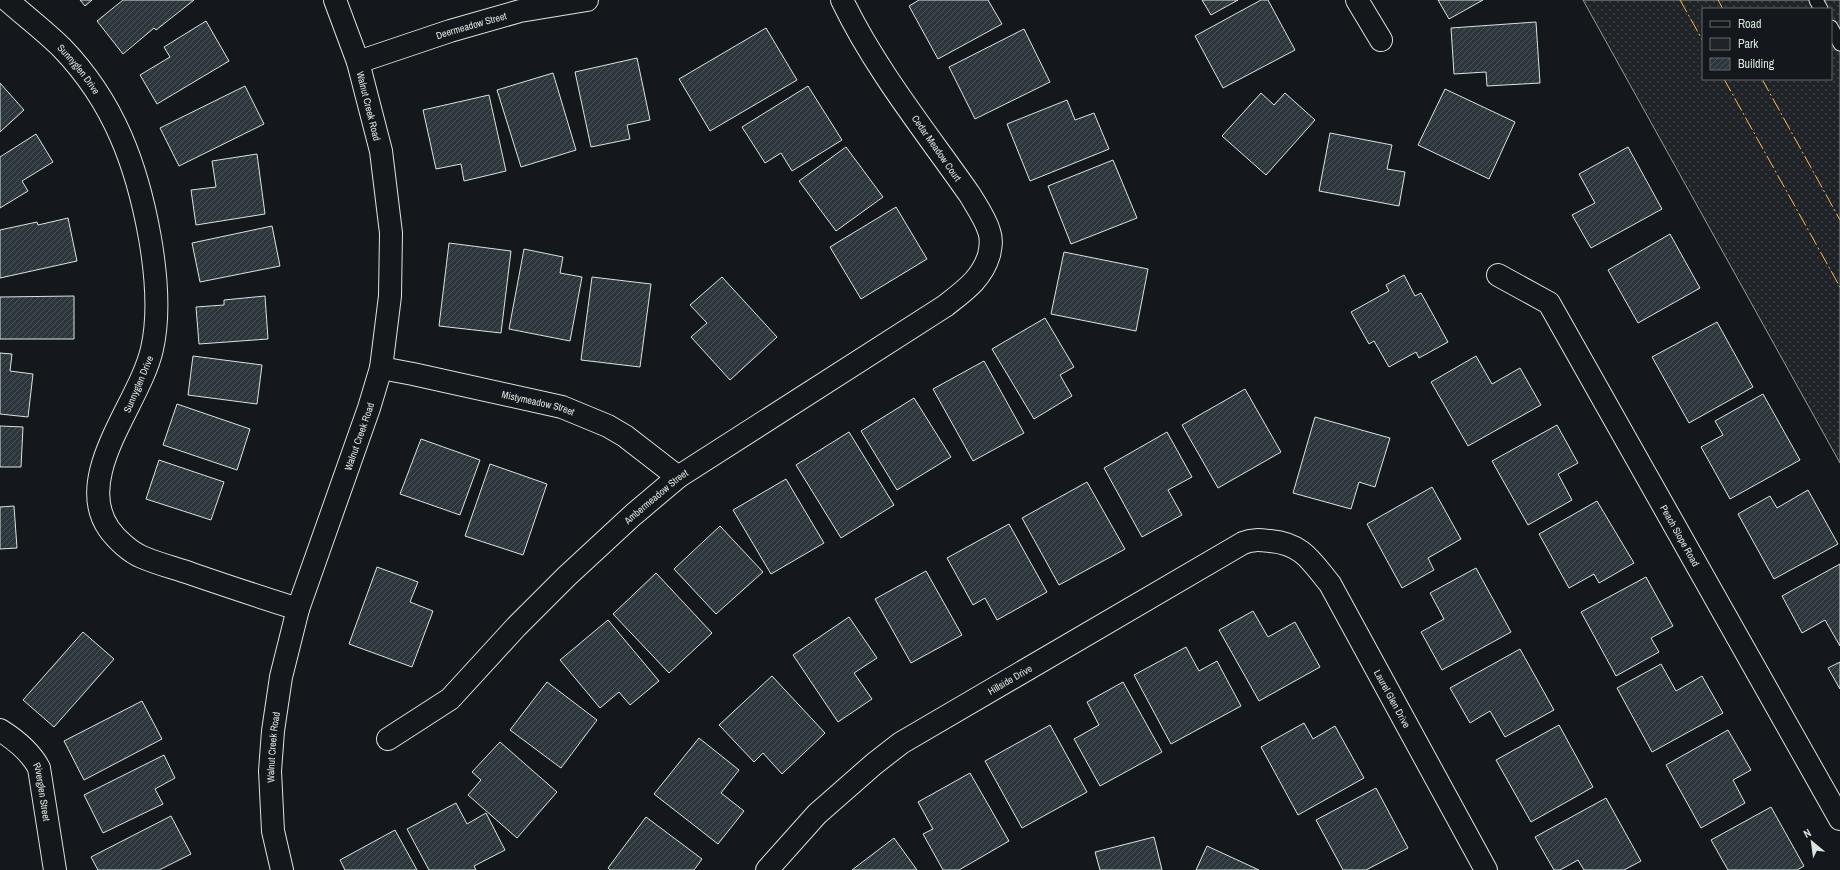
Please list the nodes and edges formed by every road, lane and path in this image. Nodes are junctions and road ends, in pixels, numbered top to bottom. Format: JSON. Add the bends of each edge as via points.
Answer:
{"nodes":[{"id":1,"x":8,"y":0,"type":"edge"},
{"id":2,"x":335,"y":0,"type":"edge"},
{"id":3,"x":587,"y":0,"type":"edge"},
{"id":4,"x":842,"y":0,"type":"edge"},
{"id":5,"x":1357,"y":0,"type":"edge"},
{"id":6,"x":1832,"y":29,"type":"edge"},
{"id":7,"x":1381,"y":40,"type":"dead end"},
{"id":8,"x":1840,"y":44,"type":"edge"},
{"id":9,"x":358,"y":62,"type":"junction"},
{"id":10,"x":1498,"y":275,"type":"dead end"},
{"id":11,"x":958,"y":295,"type":"joint"},
{"id":12,"x":381,"y":368,"type":"junction"},
{"id":13,"x":678,"y":477,"type":"junction"},
{"id":14,"x":1283,"y":542,"type":"joint"},
{"id":15,"x":298,"y":609,"type":"junction"},
{"id":16,"x":0,"y":730,"type":"edge"},
{"id":17,"x":388,"y":739,"type":"dead end"},
{"id":18,"x":1840,"y":820,"type":"edge"},
{"id":19,"x":55,"y":870,"type":"edge"},
{"id":20,"x":282,"y":870,"type":"edge"},
{"id":21,"x":767,"y":870,"type":"edge"},
{"id":22,"x":1486,"y":870,"type":"edge"}],
"edges":[{"from":1,"to":15,"type":"street","name":"Sunnyglen Drive","via":[[62,48],[83,73],[117,124],[143,197],[155,264],[156,318],[152,349],[142,379],[102,464],[97,488],[103,519],[110,530],[140,557]]},
{"from":2,"to":9,"type":"street","name":"Walnut Creek Road"},
{"from":3,"to":9,"type":"street","name":"Deermeadow Street","via":[[520,11]]},
{"from":4,"to":11,"type":"street","name":"Cedar Meadow Court","via":[[853,24],[872,54],[970,195],[990,232],[992,243],[985,268],[974,282]]},
{"from":5,"to":7,"type":"street"},
{"from":6,"to":8,"type":"lane"},
{"from":9,"to":12,"type":"street","name":"Walnut Creek Road","via":[[380,151],[391,233],[390,296]]},
{"from":10,"to":18,"type":"street","name":"Peach Slope Road","via":[[1549,303]]},
{"from":11,"to":13,"type":"street","name":"Ambermeadow Street","via":[[945,306]]},
{"from":12,"to":13,"type":"street","name":"Mistymeadow Street","via":[[562,407],[625,436]]},
{"from":12,"to":15,"type":"street","name":"Walnut Creek Road"},
{"from":13,"to":17,"type":"street","name":"Ambermeadow Street","via":[[567,576],[450,699]]},
{"from":14,"to":21,"type":"street","name":"Hillside Drive","via":[[1253,539],[1243,543],[901,743],[817,814]]},
{"from":14,"to":22,"type":"street","name":"Laurel Glen Drive","via":[[1298,548],[1330,584]]},
{"from":15,"to":20,"type":"street","name":"Walnut Creek Road","via":[[280,677],[272,731],[270,771],[273,831]]},
{"from":16,"to":19,"type":"street","name":"Riverglen Street","via":[[15,739],[33,756],[39,768]]}]}
